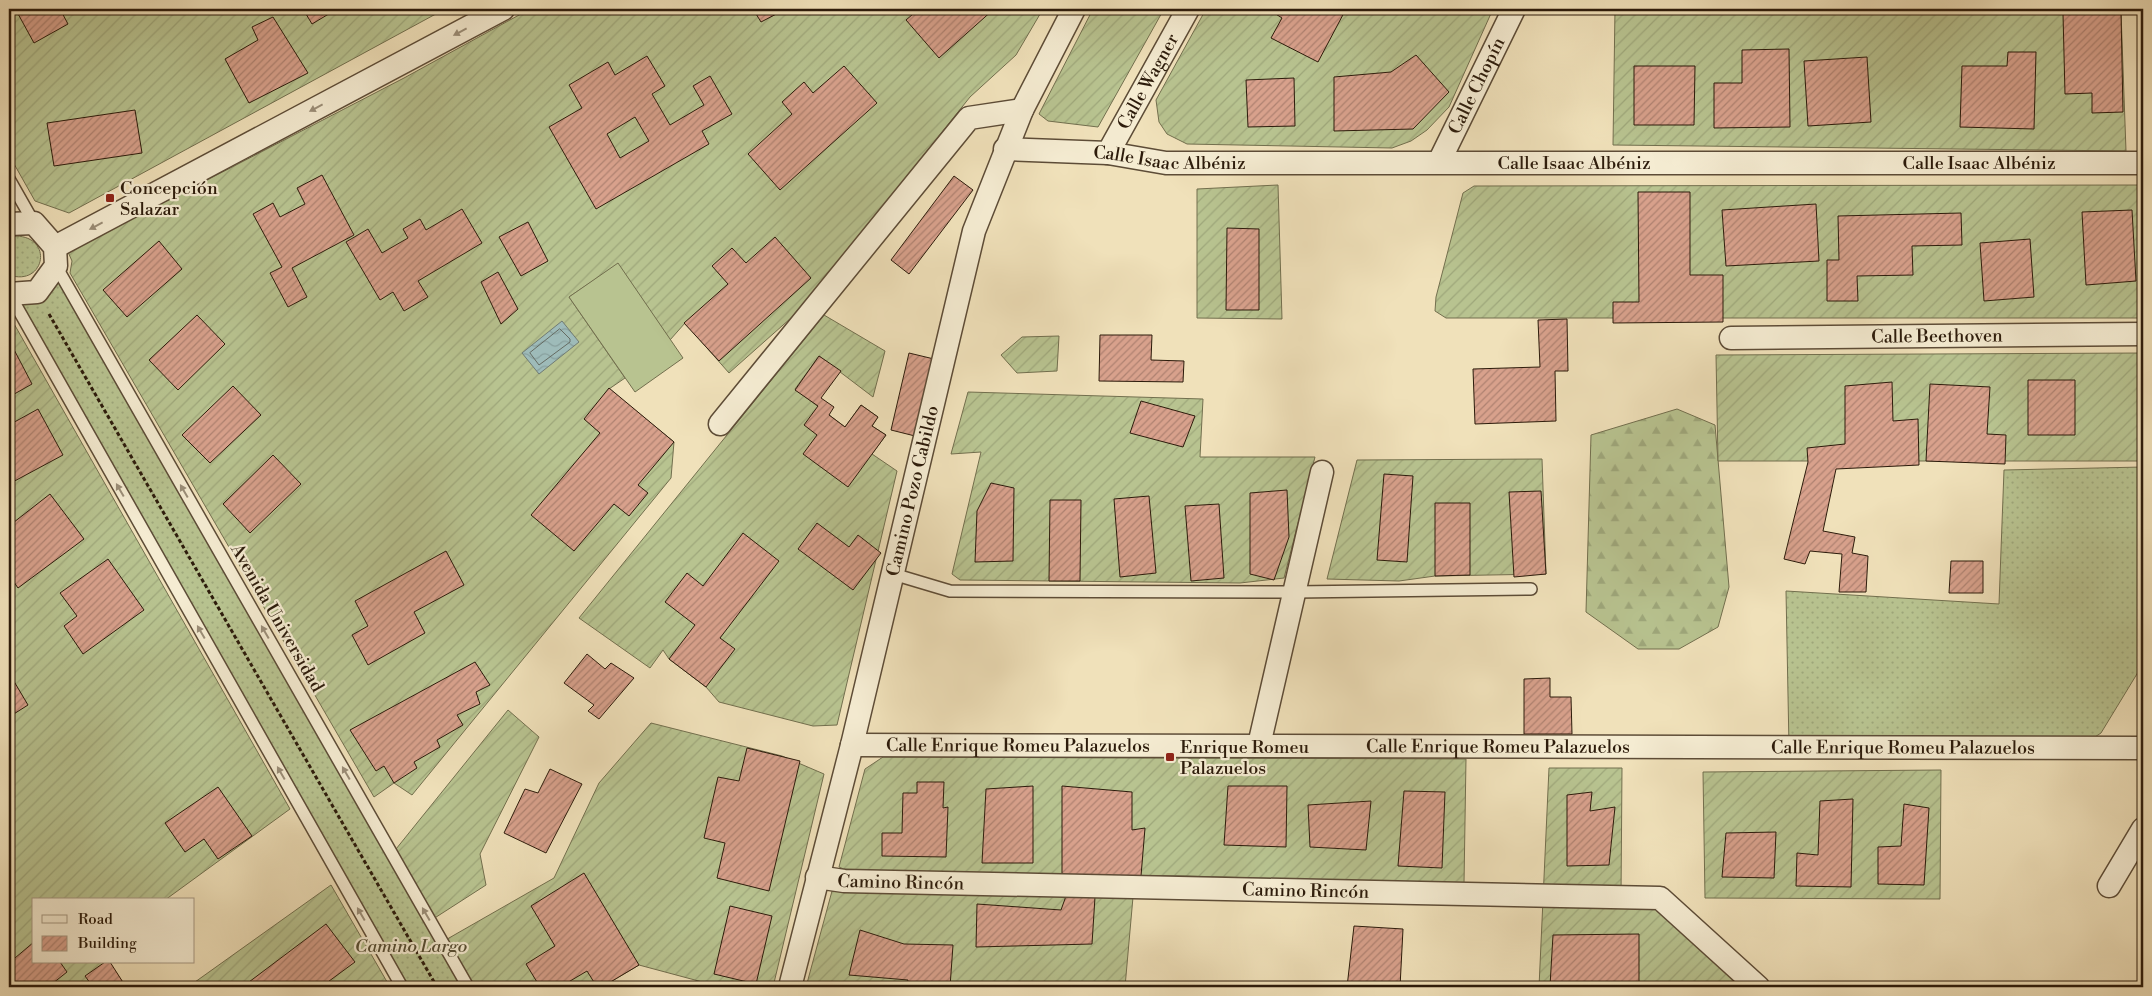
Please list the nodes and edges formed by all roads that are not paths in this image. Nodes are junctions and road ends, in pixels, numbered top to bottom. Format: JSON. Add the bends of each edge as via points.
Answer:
{"nodes":[{"id":1,"x":503,"y":9,"type":"edge"},
{"id":2,"x":1074,"y":9,"type":"edge"},
{"id":3,"x":1188,"y":9,"type":"edge"},
{"id":4,"x":1514,"y":9,"type":"edge"},
{"id":5,"x":1022,"y":110,"type":"junction"},
{"id":6,"x":1005,"y":150,"type":"junction"},
{"id":7,"x":1108,"y":153,"type":"junction"},
{"id":8,"x":1439,"y":162,"type":"junction"},
{"id":9,"x":2143,"y":163,"type":"edge"},
{"id":10,"x":9,"y":179,"type":"edge"},
{"id":11,"x":9,"y":224,"type":"edge"},
{"id":12,"x":34,"y":224,"type":"junction"},
{"id":13,"x":56,"y":257,"type":"junction"},
{"id":14,"x":9,"y":295,"type":"edge"},
{"id":15,"x":2143,"y":334,"type":"edge"},
{"id":16,"x":1731,"y":338,"type":"dead end"},
{"id":17,"x":720,"y":424,"type":"dead end"},
{"id":18,"x":1322,"y":472,"type":"dead end"},
{"id":19,"x":893,"y":574,"type":"junction"},
{"id":20,"x":1531,"y":589,"type":"dead end"},
{"id":21,"x":1294,"y":592,"type":"junction"},
{"id":22,"x":852,"y":745,"type":"junction"},
{"id":23,"x":1259,"y":745,"type":"junction"},
{"id":24,"x":2143,"y":748,"type":"edge"},
{"id":25,"x":2143,"y":829,"type":"edge"},
{"id":26,"x":817,"y":877,"type":"junction"},
{"id":27,"x":2109,"y":886,"type":"dead end"},
{"id":28,"x":402,"y":987,"type":"edge"},
{"id":29,"x":468,"y":987,"type":"edge"},
{"id":30,"x":790,"y":987,"type":"edge"},
{"id":31,"x":1758,"y":987,"type":"edge"}],
"edges":[{"from":1,"to":13,"type":"street","one_way":true},
{"from":2,"to":5,"type":"street","name":"Camino Pozo Cabildo"},
{"from":3,"to":7,"type":"street","name":"Calle Wagner"},
{"from":4,"to":8,"type":"street","name":"Calle Chopín"},
{"from":5,"to":6,"type":"street","name":"Camino Pozo Cabildo"},
{"from":5,"to":17,"type":"street","via":[[969,118]]},
{"from":6,"to":7,"type":"street","name":"Calle Isaac Albéniz"},
{"from":6,"to":19,"type":"street","name":"Camino Pozo Cabildo","via":[[974,232]]},
{"from":7,"to":8,"type":"street","name":"Calle Isaac Albéniz","via":[[1166,164]]},
{"from":8,"to":9,"type":"street","name":"Calle Isaac Albéniz"},
{"from":10,"to":12,"type":"lane"},
{"from":11,"to":12,"type":"street"},
{"from":12,"to":13,"type":"street"},
{"from":13,"to":14,"type":"street","via":[[37,292]]},
{"from":29,"to":13,"type":"lane","name":"Avenida Universidad","one_way":true},
{"from":28,"to":14,"type":"lane","one_way":true},
{"from":15,"to":16,"type":"street","name":"Calle Beethoven"},
{"from":18,"to":21,"type":"street"},
{"from":19,"to":21,"type":"lane","via":[[950,591]]},
{"from":19,"to":22,"type":"street","name":"Camino Pozo Cabildo"},
{"from":20,"to":21,"type":"lane"},
{"from":21,"to":23,"type":"street"},
{"from":22,"to":23,"type":"street","name":"Calle Enrique Romeu Palazuelos"},
{"from":22,"to":26,"type":"street","name":"Camino Pozo Cabildo"},
{"from":23,"to":24,"type":"street","name":"Calle Enrique Romeu Palazuelos"},
{"from":25,"to":27,"type":"street"},
{"from":26,"to":30,"type":"street","name":"Camino Pozo Cabildo"},
{"from":26,"to":31,"type":"street","name":"Camino Rincón","via":[[854,881],[1660,898]]}]}
